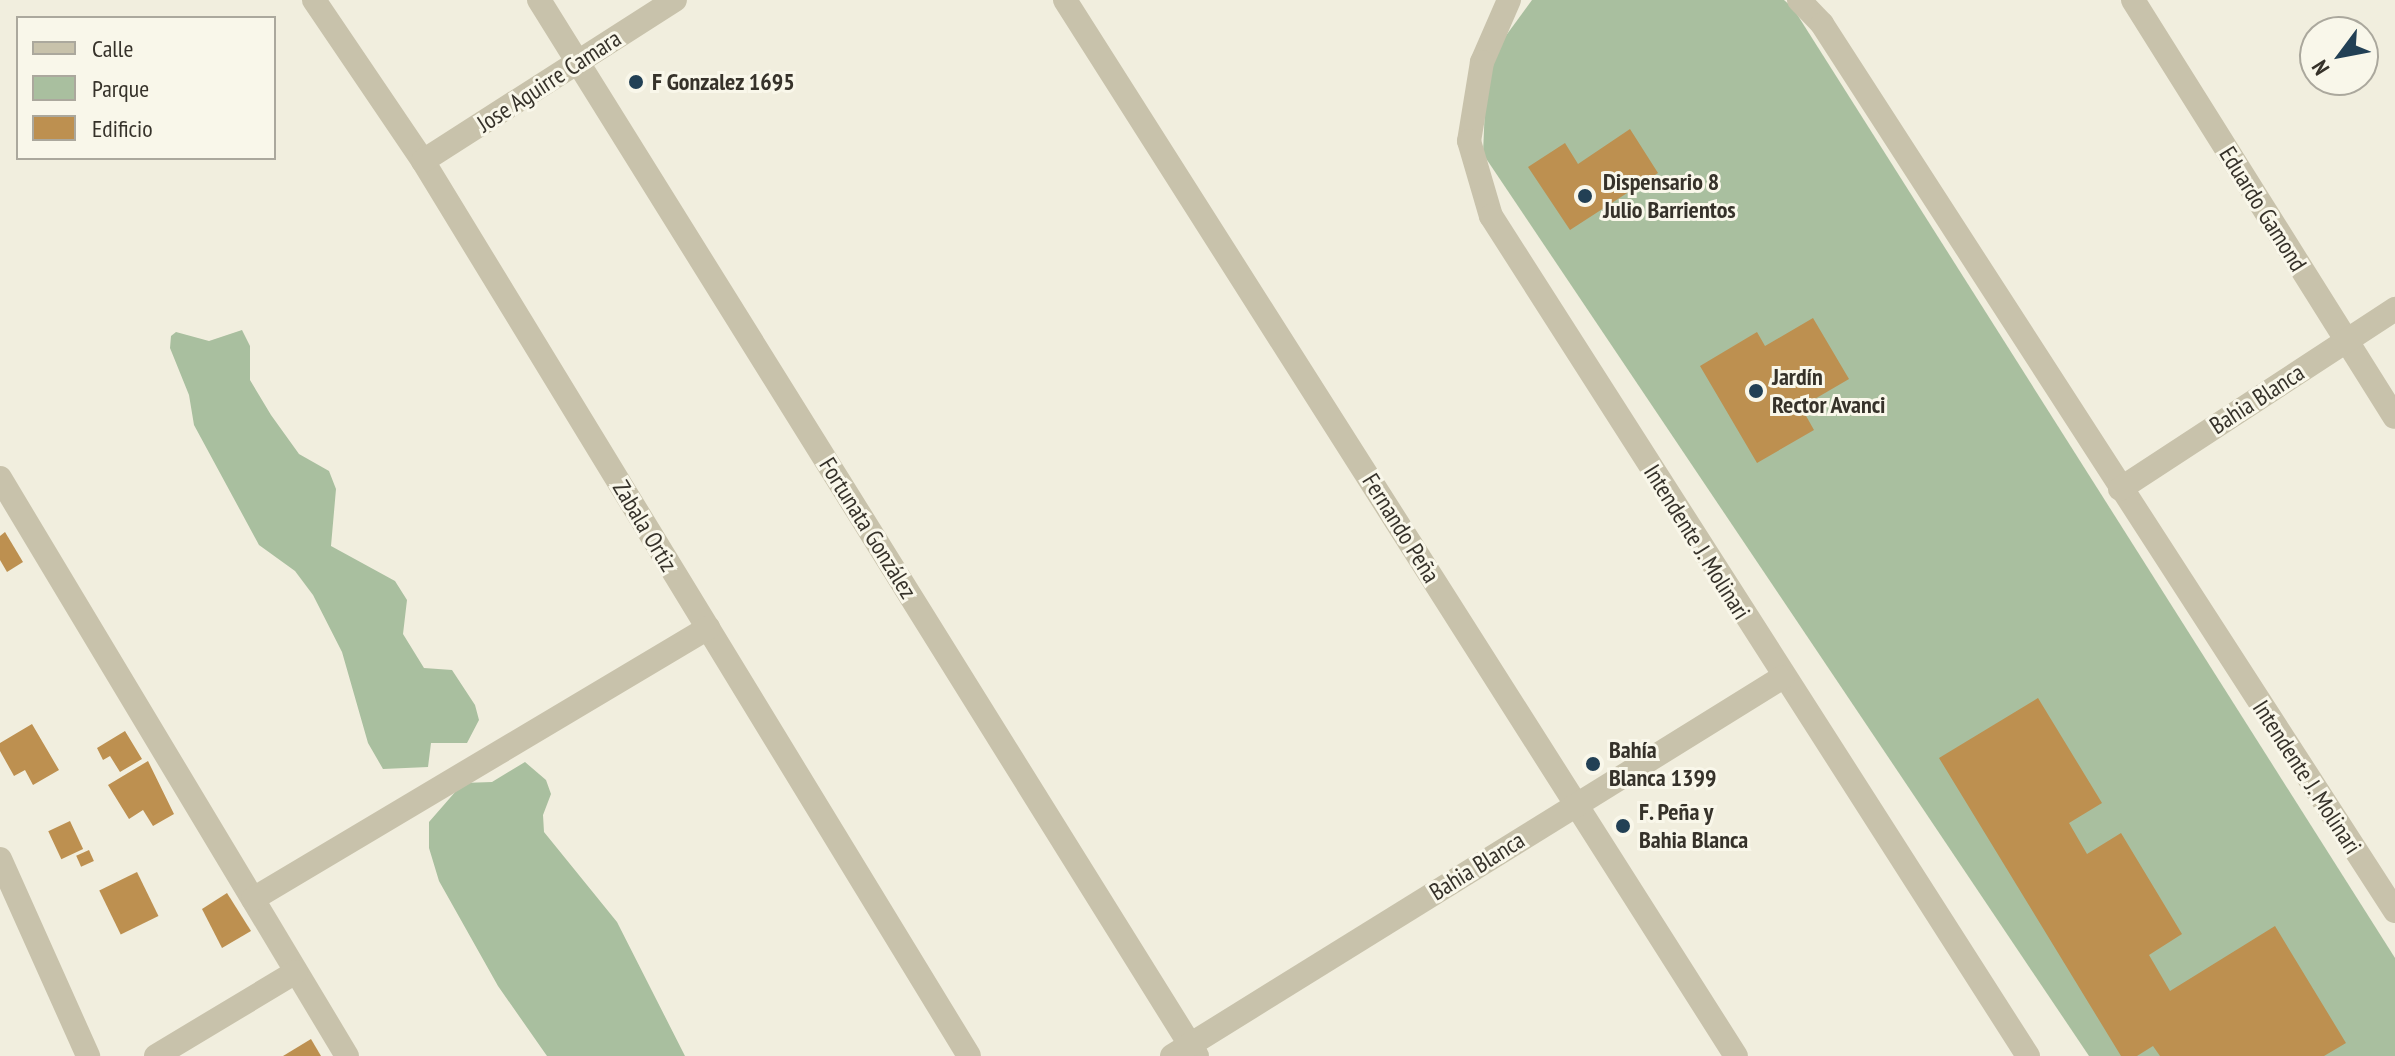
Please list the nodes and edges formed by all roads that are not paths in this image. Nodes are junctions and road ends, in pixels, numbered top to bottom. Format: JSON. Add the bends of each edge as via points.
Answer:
{"nodes":[{"id":1,"x":314,"y":0,"type":"edge"},
{"id":2,"x":539,"y":0,"type":"edge"},
{"id":3,"x":675,"y":0,"type":"edge"},
{"id":4,"x":1065,"y":0,"type":"edge"},
{"id":5,"x":1509,"y":0,"type":"edge"},
{"id":6,"x":1799,"y":0,"type":"edge"},
{"id":7,"x":2133,"y":0,"type":"edge"},
{"id":8,"x":578,"y":63,"type":"junction"},
{"id":9,"x":423,"y":161,"type":"junction"},
{"id":10,"x":2395,"y":309,"type":"edge"},
{"id":11,"x":2345,"y":341,"type":"junction"},
{"id":12,"x":2395,"y":417,"type":"edge"},
{"id":13,"x":0,"y":478,"type":"edge"},
{"id":14,"x":2120,"y":489,"type":"junction"},
{"id":15,"x":708,"y":628,"type":"junction"},
{"id":16,"x":1783,"y":677,"type":"junction"},
{"id":17,"x":1577,"y":804,"type":"junction"},
{"id":18,"x":0,"y":859,"type":"edge"},
{"id":19,"x":253,"y":899,"type":"junction"},
{"id":20,"x":2395,"y":911,"type":"edge"},
{"id":21,"x":296,"y":972,"type":"junction"},
{"id":22,"x":1186,"y":1052,"type":"edge"},
{"id":23,"x":88,"y":1056,"type":"edge"},
{"id":24,"x":156,"y":1056,"type":"edge"},
{"id":25,"x":347,"y":1056,"type":"edge"},
{"id":26,"x":969,"y":1056,"type":"edge"},
{"id":27,"x":1736,"y":1056,"type":"edge"},
{"id":28,"x":2028,"y":1056,"type":"edge"}],
"edges":[{"from":1,"to":9,"type":"street","name":"Zabala Ortiz"},
{"from":2,"to":8,"type":"street","name":"Fortunata González"},
{"from":3,"to":8,"type":"street","name":"Jose Aguirre Camara"},
{"from":4,"to":17,"type":"street","name":"Fernando Peña"},
{"from":5,"to":16,"type":"street","name":"Intendente J. Molinari","via":[[1482,62],[1469,141],[1491,216]]},
{"from":6,"to":14,"type":"street","name":"Intendente J. Molinari","via":[[1822,24]]},
{"from":7,"to":11,"type":"street","name":"Eduardo Gamond"},
{"from":8,"to":9,"type":"street","name":"Jose Aguirre Camara"},
{"from":8,"to":22,"type":"street","name":"Fortunata González"},
{"from":9,"to":15,"type":"street","name":"Zabala Ortiz"},
{"from":10,"to":11,"type":"street","name":"Bahia Blanca"},
{"from":11,"to":12,"type":"street","name":"Eduardo Gamond"},
{"from":11,"to":14,"type":"street","name":"Bahia Blanca"},
{"from":13,"to":19,"type":"street"},
{"from":14,"to":20,"type":"street","name":"Intendente J. Molinari"},
{"from":15,"to":19,"type":"street"},
{"from":15,"to":26,"type":"street","name":"Zabala Ortiz"},
{"from":16,"to":17,"type":"street","name":"Bahia Blanca"},
{"from":16,"to":28,"type":"street","name":"Intendente J. Molinari"},
{"from":17,"to":22,"type":"street","name":"Bahia Blanca"},
{"from":17,"to":27,"type":"street","name":"Fernando Peña"},
{"from":18,"to":23,"type":"street"},
{"from":19,"to":21,"type":"street"},
{"from":21,"to":24,"type":"street"},
{"from":21,"to":25,"type":"street"}]}
